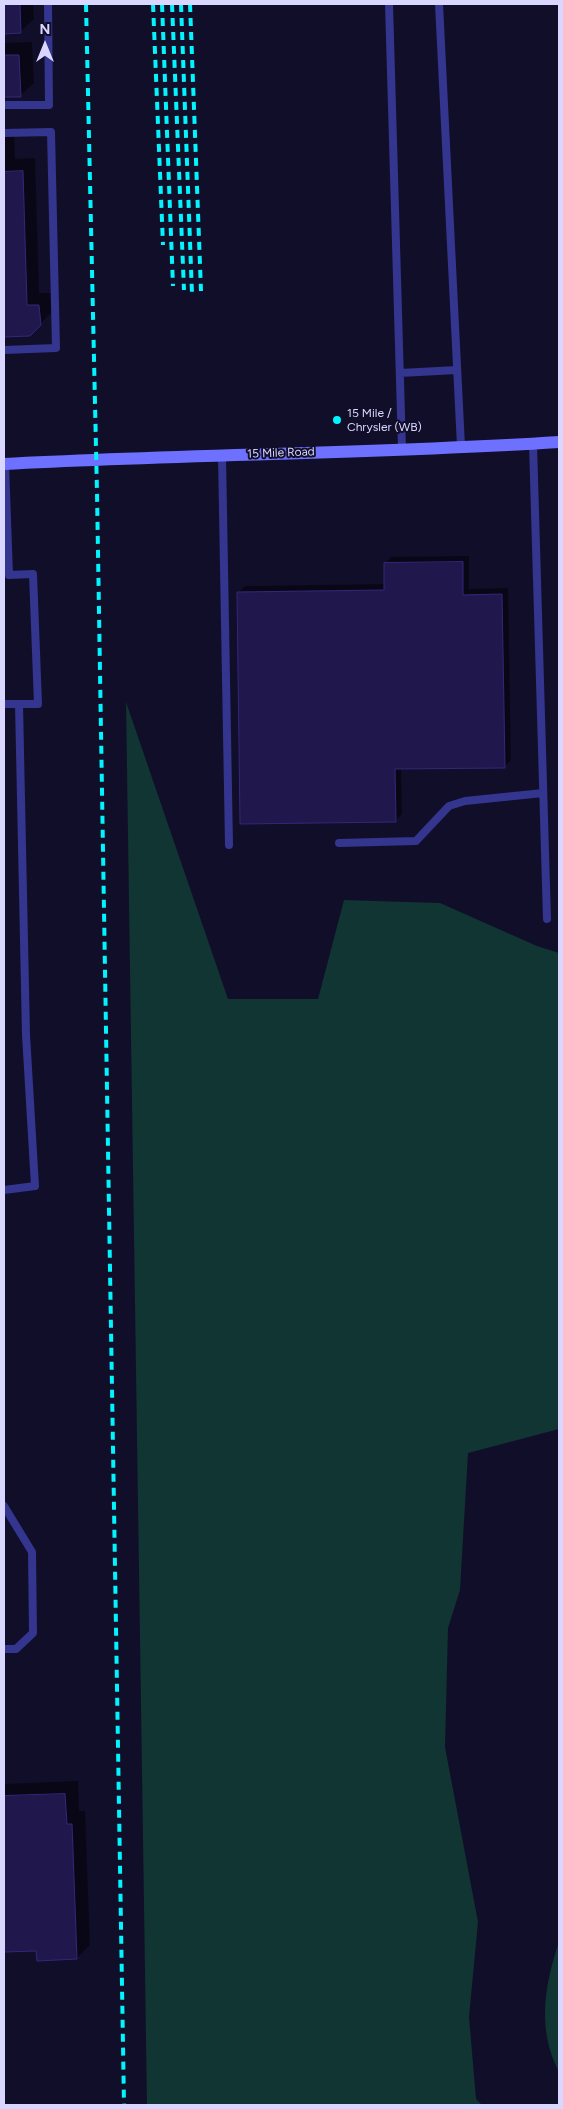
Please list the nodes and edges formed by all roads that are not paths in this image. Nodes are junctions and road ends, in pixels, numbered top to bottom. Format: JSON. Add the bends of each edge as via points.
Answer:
{"nodes":[{"id":1,"x":48,"y":4,"type":"edge"},
{"id":2,"x":389,"y":4,"type":"edge"},
{"id":3,"x":439,"y":4,"type":"edge"},
{"id":4,"x":4,"y":106,"type":"edge"},
{"id":5,"x":4,"y":133,"type":"edge"},
{"id":6,"x":4,"y":350,"type":"edge"},
{"id":7,"x":457,"y":370,"type":"junction"},
{"id":8,"x":400,"y":372,"type":"junction"},
{"id":9,"x":559,"y":442,"type":"edge"},
{"id":10,"x":533,"y":444,"type":"junction"},
{"id":11,"x":462,"y":446,"type":"junction"},
{"id":12,"x":402,"y":449,"type":"junction"},
{"id":13,"x":222,"y":456,"type":"junction"},
{"id":14,"x":4,"y":464,"type":"edge"},
{"id":15,"x":6,"y":565,"type":"edge"},
{"id":16,"x":4,"y":704,"type":"edge"},
{"id":17,"x":19,"y":704,"type":"junction"},
{"id":18,"x":543,"y":793,"type":"junction"},
{"id":19,"x":340,"y":843,"type":"dead end"},
{"id":20,"x":229,"y":845,"type":"dead end"},
{"id":21,"x":547,"y":919,"type":"dead end"},
{"id":22,"x":4,"y":1190,"type":"edge"},
{"id":23,"x":4,"y":1506,"type":"edge"},
{"id":24,"x":4,"y":1650,"type":"edge"}],
"edges":[{"from":1,"to":4,"type":"lane","via":[[49,105]]},
{"from":2,"to":8,"type":"lane"},
{"from":3,"to":7,"type":"lane"},
{"from":5,"to":6,"type":"lane","via":[[51,132],[56,348]]},
{"from":7,"to":8,"type":"lane"},
{"from":7,"to":11,"type":"lane"},
{"from":8,"to":12,"type":"lane"},
{"from":9,"to":10,"type":"main road","name":"15 Mile Road"},
{"from":10,"to":11,"type":"main road","name":"15 Mile Road"},
{"from":10,"to":18,"type":"lane"},
{"from":11,"to":12,"type":"main road","name":"15 Mile Road"},
{"from":12,"to":13,"type":"main road","name":"15 Mile Road"},
{"from":13,"to":14,"type":"main road","name":"15 Mile Road"},
{"from":13,"to":20,"type":"lane"},
{"from":14,"to":15,"type":"lane"},
{"from":15,"to":17,"type":"lane","via":[[9,575],[33,574],[38,704]]},
{"from":16,"to":17,"type":"lane"},
{"from":17,"to":22,"type":"lane","via":[[26,1035],[35,1186]]},
{"from":18,"to":19,"type":"lane","via":[[465,801],[449,806],[416,841]]},
{"from":18,"to":21,"type":"lane"},
{"from":23,"to":24,"type":"lane","via":[[32,1552],[33,1633],[16,1649]]}]}
